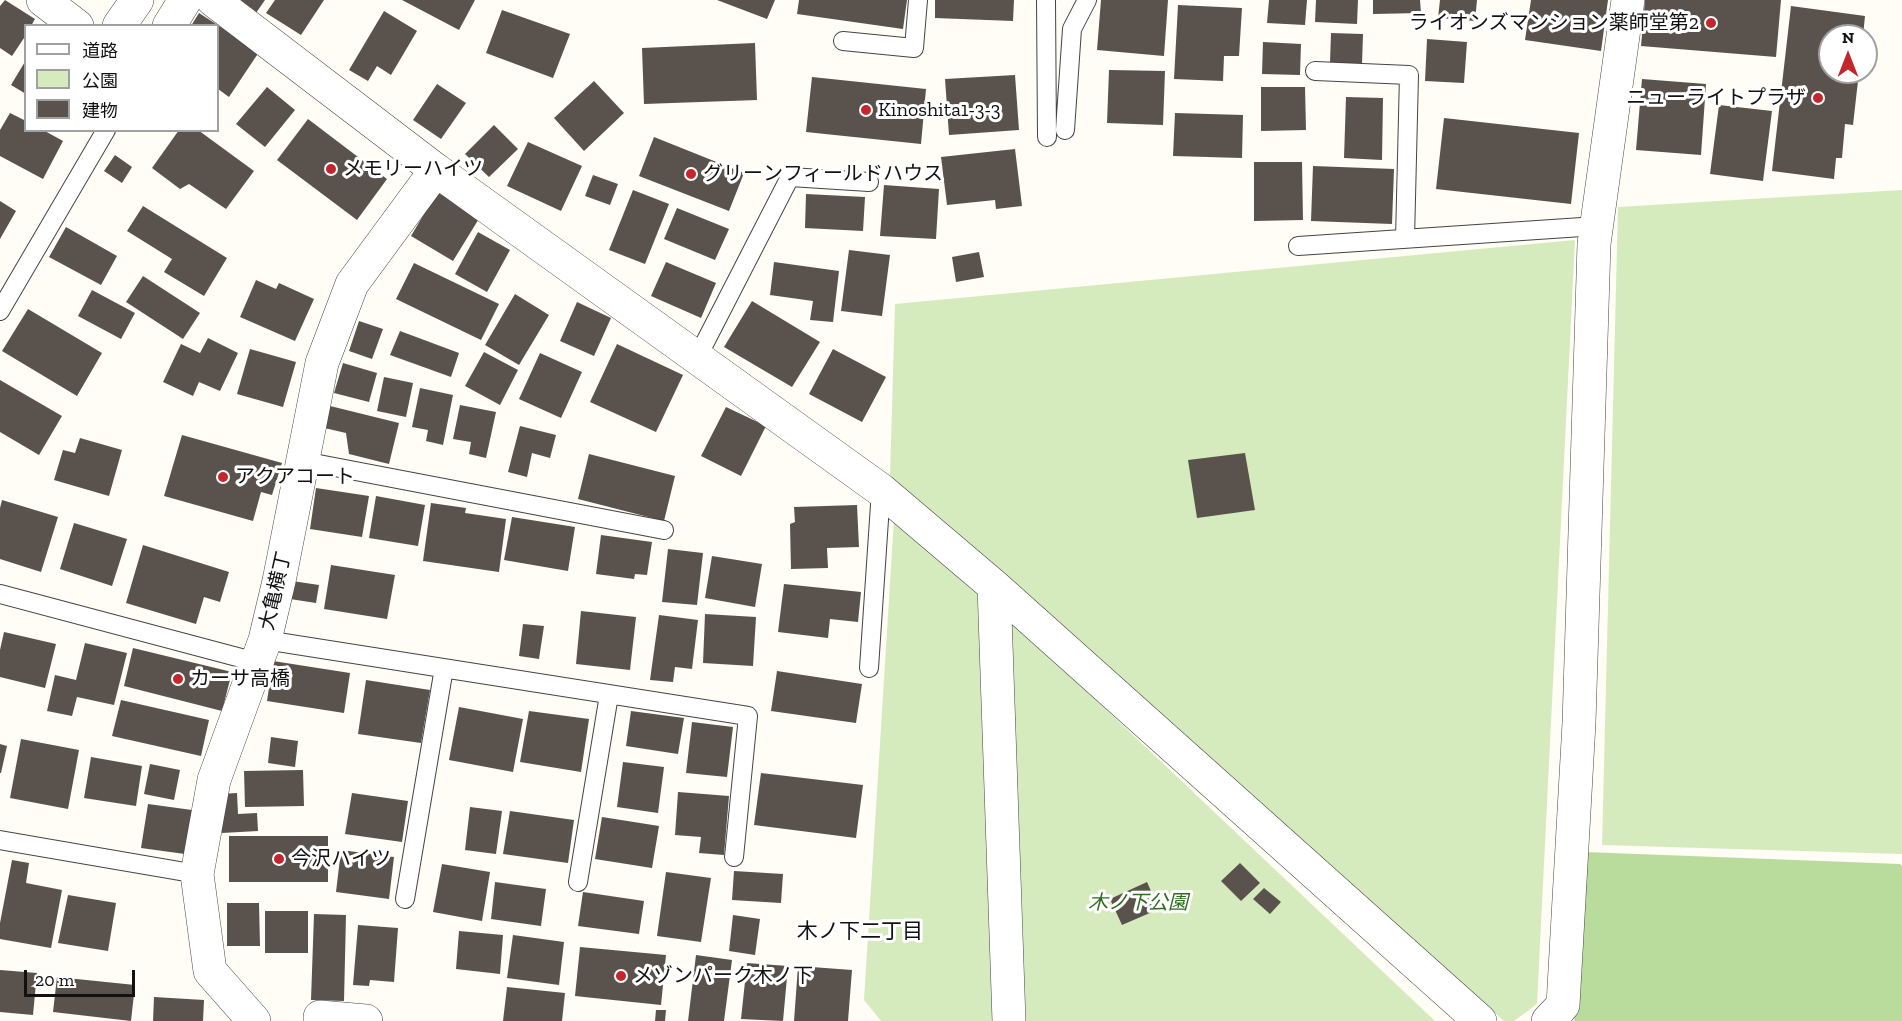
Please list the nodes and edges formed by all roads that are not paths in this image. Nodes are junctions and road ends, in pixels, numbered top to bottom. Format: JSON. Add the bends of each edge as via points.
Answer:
{"nodes":[{"id":1,"x":43,"y":0,"type":"edge"},
{"id":2,"x":137,"y":0,"type":"edge"},
{"id":3,"x":185,"y":0,"type":"edge"},
{"id":4,"x":213,"y":0,"type":"edge"},
{"id":5,"x":918,"y":0,"type":"edge"},
{"id":6,"x":1046,"y":0,"type":"edge"},
{"id":7,"x":1087,"y":0,"type":"edge"},
{"id":8,"x":1628,"y":0,"type":"edge"},
{"id":9,"x":74,"y":24,"type":"edge"},
{"id":10,"x":120,"y":24,"type":"edge"},
{"id":11,"x":170,"y":24,"type":"edge"},
{"id":12,"x":843,"y":41,"type":"dead end"},
{"id":13,"x":1315,"y":71,"type":"dead end"},
{"id":14,"x":1065,"y":130,"type":"dead end"},
{"id":15,"x":105,"y":132,"type":"edge"},
{"id":16,"x":1047,"y":137,"type":"dead end"},
{"id":17,"x":436,"y":170,"type":"junction"},
{"id":18,"x":869,"y":182,"type":"dead end"},
{"id":19,"x":1597,"y":226,"type":"junction"},
{"id":20,"x":1405,"y":239,"type":"junction"},
{"id":21,"x":1298,"y":246,"type":"dead end"},
{"id":22,"x":0,"y":311,"type":"edge"},
{"id":23,"x":698,"y":356,"type":"junction"},
{"id":24,"x":303,"y":461,"type":"junction"},
{"id":25,"x":881,"y":490,"type":"junction"},
{"id":26,"x":664,"y":530,"type":"dead end"},
{"id":27,"x":994,"y":586,"type":"junction"},
{"id":28,"x":0,"y":594,"type":"edge"},
{"id":29,"x":260,"y":651,"type":"junction"},
{"id":30,"x":444,"y":668,"type":"junction"},
{"id":31,"x":869,"y":668,"type":"dead end"},
{"id":32,"x":609,"y":695,"type":"junction"},
{"id":33,"x":0,"y":840,"type":"edge"},
{"id":34,"x":734,"y":856,"type":"dead end"},
{"id":35,"x":197,"y":874,"type":"junction"},
{"id":36,"x":578,"y":882,"type":"dead end"},
{"id":37,"x":405,"y":899,"type":"dead end"},
{"id":38,"x":254,"y":1021,"type":"edge"},
{"id":39,"x":320,"y":1021,"type":"edge"},
{"id":40,"x":366,"y":1021,"type":"edge"},
{"id":41,"x":1009,"y":1021,"type":"edge"},
{"id":42,"x":1480,"y":1021,"type":"edge"},
{"id":43,"x":1548,"y":1021,"type":"edge"}],
"edges":[{"from":1,"to":9,"type":"street"},
{"from":2,"to":10,"type":"street"},
{"from":3,"to":11,"type":"street"},
{"from":4,"to":17,"type":"street"},
{"from":5,"to":12,"type":"lane","via":[[914,48]]},
{"from":6,"to":16,"type":"lane"},
{"from":7,"to":14,"type":"lane","via":[[1072,29]]},
{"from":8,"to":19,"type":"street"},
{"from":13,"to":20,"type":"lane","via":[[1409,75]]},
{"from":15,"to":22,"type":"lane"},
{"from":17,"to":23,"type":"street"},
{"from":17,"to":24,"type":"street","name":"大亀横丁","via":[[352,284],[322,363]]},
{"from":18,"to":23,"type":"lane","via":[[790,177]]},
{"from":19,"to":20,"type":"lane"},
{"from":19,"to":43,"type":"street","via":[[1579,723],[1563,1005]]},
{"from":20,"to":21,"type":"lane"},
{"from":23,"to":25,"type":"street"},
{"from":24,"to":26,"type":"lane"},
{"from":24,"to":29,"type":"street","name":"大亀横丁"},
{"from":25,"to":27,"type":"street"},
{"from":25,"to":31,"type":"lane"},
{"from":27,"to":41,"type":"street"},
{"from":27,"to":42,"type":"street"},
{"from":28,"to":29,"type":"lane"},
{"from":29,"to":30,"type":"lane"},
{"from":29,"to":35,"type":"street","name":"大亀横丁","via":[[214,780]]},
{"from":30,"to":32,"type":"lane"},
{"from":30,"to":37,"type":"lane"},
{"from":32,"to":34,"type":"lane","via":[[748,716]]},
{"from":32,"to":36,"type":"lane"},
{"from":33,"to":35,"type":"lane"},
{"from":35,"to":38,"type":"street","name":"大亀横丁","via":[[210,971]]},
{"from":39,"to":40,"type":"street","via":[[320,1017]]}]}
